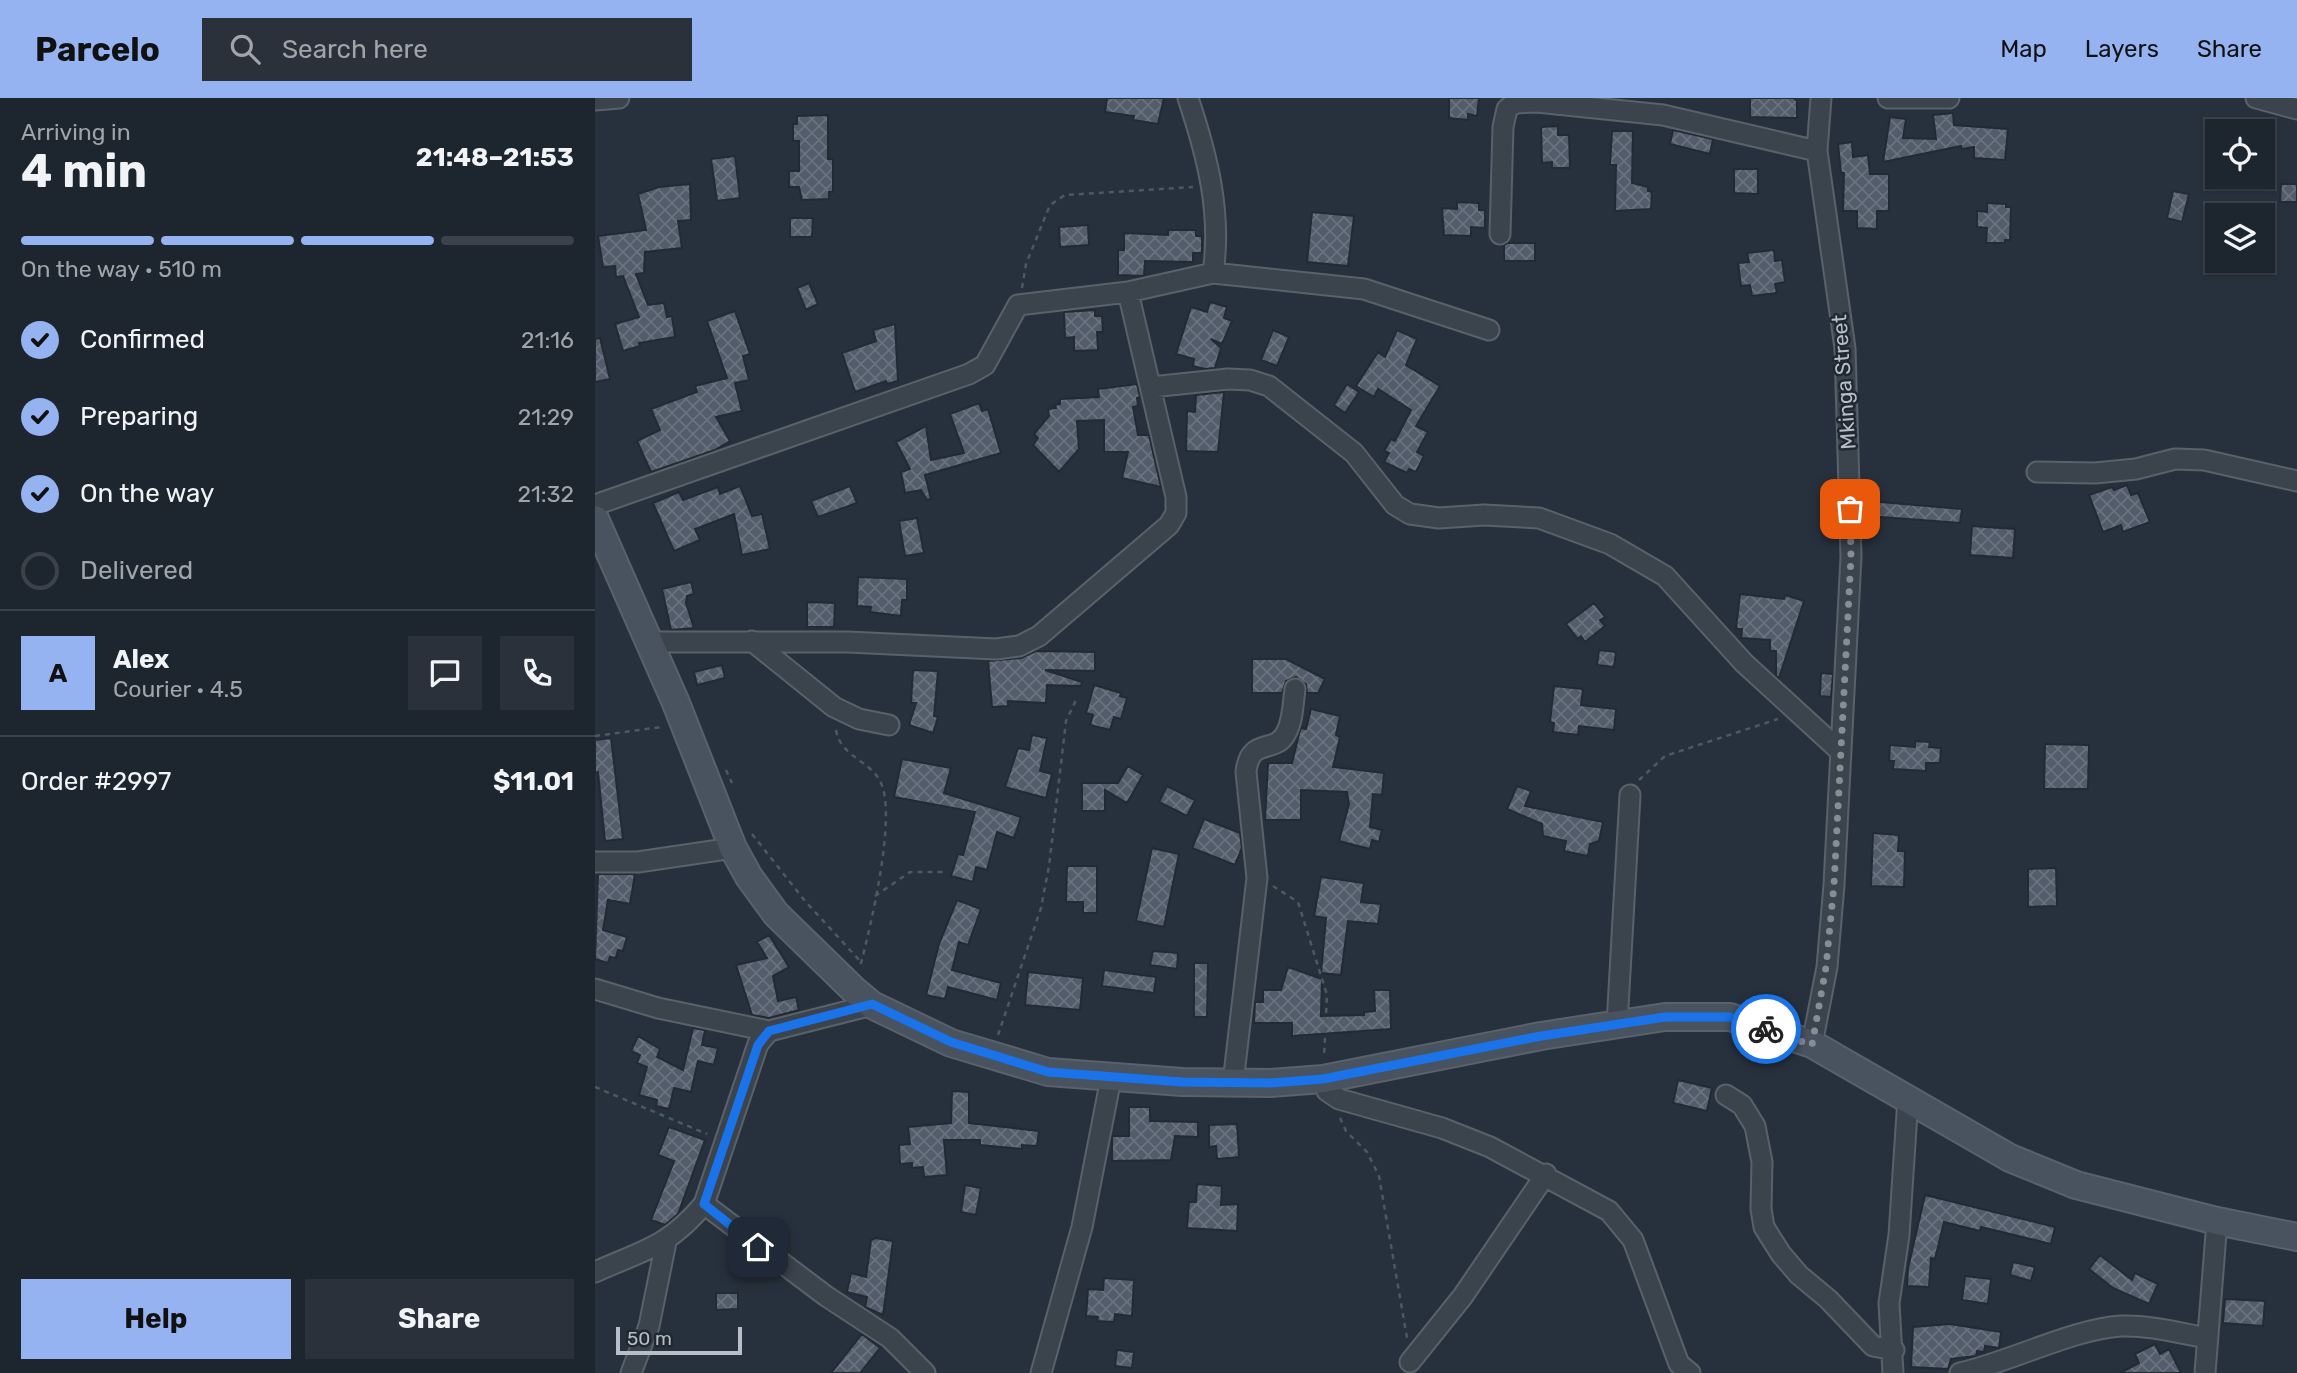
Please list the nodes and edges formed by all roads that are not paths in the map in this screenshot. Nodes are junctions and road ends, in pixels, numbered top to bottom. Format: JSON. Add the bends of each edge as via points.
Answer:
{"nodes":[{"id":1,"x":619,"y":98,"type":"edge"},
{"id":2,"x":1188,"y":98,"type":"edge"},
{"id":3,"x":1888,"y":98,"type":"edge"},
{"id":4,"x":1949,"y":98,"type":"edge"},
{"id":5,"x":2256,"y":98,"type":"edge"},
{"id":6,"x":1824,"y":99,"type":"edge"},
{"id":7,"x":595,"y":100,"type":"edge"},
{"id":8,"x":2297,"y":109,"type":"edge"},
{"id":9,"x":1817,"y":150,"type":"junction"},
{"id":10,"x":1500,"y":234,"type":"dead end"},
{"id":11,"x":1213,"y":273,"type":"junction"},
{"id":12,"x":1128,"y":292,"type":"junction"},
{"id":13,"x":1489,"y":330,"type":"dead end"},
{"id":14,"x":1151,"y":387,"type":"junction"},
{"id":15,"x":2037,"y":472,"type":"dead end"},
{"id":16,"x":2297,"y":481,"type":"edge"},
{"id":17,"x":595,"y":505,"type":"edge"},
{"id":18,"x":595,"y":519,"type":"edge"},
{"id":19,"x":751,"y":641,"type":"junction"},
{"id":20,"x":647,"y":642,"type":"junction"},
{"id":21,"x":1295,"y":689,"type":"dead end"},
{"id":22,"x":889,"y":725,"type":"dead end"},
{"id":23,"x":1840,"y":751,"type":"junction"},
{"id":24,"x":1630,"y":795,"type":"road end"},
{"id":25,"x":741,"y":838,"type":"junction"},
{"id":26,"x":595,"y":862,"type":"edge"},
{"id":27,"x":595,"y":989,"type":"edge"},
{"id":28,"x":863,"y":997,"type":"junction"},
{"id":29,"x":1617,"y":1025,"type":"junction"},
{"id":30,"x":769,"y":1031,"type":"junction"},
{"id":31,"x":1812,"y":1045,"type":"junction"},
{"id":32,"x":1111,"y":1078,"type":"junction"},
{"id":33,"x":1233,"y":1083,"type":"junction"},
{"id":34,"x":1327,"y":1087,"type":"junction"},
{"id":35,"x":1726,"y":1095,"type":"dead end"},
{"id":36,"x":1908,"y":1098,"type":"junction"},
{"id":37,"x":1546,"y":1174,"type":"junction"},
{"id":38,"x":704,"y":1204,"type":"junction"},
{"id":39,"x":2217,"y":1221,"type":"junction"},
{"id":40,"x":2297,"y":1237,"type":"edge"},
{"id":41,"x":666,"y":1242,"type":"junction"},
{"id":42,"x":595,"y":1272,"type":"edge"},
{"id":43,"x":2207,"y":1338,"type":"junction"},
{"id":44,"x":1894,"y":1350,"type":"junction"},
{"id":45,"x":1410,"y":1362,"type":"road end"},
{"id":46,"x":631,"y":1373,"type":"edge"},
{"id":47,"x":925,"y":1373,"type":"edge"},
{"id":48,"x":1041,"y":1373,"type":"edge"},
{"id":49,"x":1690,"y":1373,"type":"edge"},
{"id":50,"x":1893,"y":1373,"type":"edge"},
{"id":51,"x":1960,"y":1373,"type":"edge"},
{"id":52,"x":2205,"y":1373,"type":"edge"}],
"edges":[{"from":1,"to":7,"type":"street"},
{"from":2,"to":11,"type":"street","via":[[1213,186]]},
{"from":3,"to":4,"type":"street"},
{"from":5,"to":8,"type":"street"},
{"from":6,"to":9,"type":"street","name":"Mkinga Street"},
{"from":9,"to":10,"type":"street","via":[[1663,115],[1515,103],[1507,109],[1503,127]]},
{"from":9,"to":23,"type":"street","name":"Mkinga Street","via":[[1845,348],[1848,402],[1851,557]]},
{"from":11,"to":12,"type":"street"},
{"from":11,"to":13,"type":"street","via":[[1364,289]]},
{"from":12,"to":14,"type":"street"},
{"from":12,"to":17,"type":"street","via":[[1018,305],[985,365],[969,374]]},
{"from":14,"to":19,"type":"street","via":[[1176,513],[1169,525],[1039,636],[1019,646],[996,649]]},
{"from":14,"to":23,"type":"street","via":[[1228,379],[1269,386],[1354,453],[1395,505],[1410,514],[1539,518],[1610,544],[1665,576],[1744,663]]},
{"from":15,"to":16,"type":"street","via":[[2095,473],[2175,459]]},
{"from":18,"to":20,"type":"street"},
{"from":19,"to":20,"type":"street"},
{"from":19,"to":22,"type":"street","via":[[834,707],[859,719]]},
{"from":20,"to":25,"type":"street","via":[[682,724]]},
{"from":21,"to":33,"type":"street","via":[[1286,734],[1255,749],[1247,759],[1257,878]]},
{"from":23,"to":31,"type":"street","name":"Mkinga Street","via":[[1831,925]]},
{"from":24,"to":29,"type":"street"},
{"from":25,"to":26,"type":"street","via":[[638,862]]},
{"from":25,"to":28,"type":"street","via":[[749,877],[776,914]]},
{"from":27,"to":30,"type":"street","via":[[658,1008]]},
{"from":28,"to":30,"type":"street"},
{"from":28,"to":32,"type":"street","via":[[951,1042],[1048,1072]]},
{"from":29,"to":31,"type":"street","via":[[1665,1017],[1730,1017]]},
{"from":29,"to":34,"type":"street","via":[[1541,1036]]},
{"from":30,"to":38,"type":"street","via":[[758,1045]]},
{"from":31,"to":36,"type":"street"},
{"from":32,"to":33,"type":"street"},
{"from":32,"to":48,"type":"street","via":[[1082,1227]]},
{"from":33,"to":34,"type":"street"},
{"from":34,"to":37,"type":"street","via":[[1442,1128]]},
{"from":35,"to":44,"type":"street","via":[[1742,1105],[1755,1125],[1762,1162],[1764,1227],[1781,1254],[1873,1346]]},
{"from":36,"to":39,"type":"street","via":[[2010,1158],[2076,1185]]},
{"from":36,"to":44,"type":"street","via":[[1899,1235],[1889,1303]]},
{"from":37,"to":45,"type":"street","via":[[1463,1296]]},
{"from":37,"to":49,"type":"street","via":[[1609,1211],[1624,1225],[1679,1364]]},
{"from":38,"to":41,"type":"street"},
{"from":38,"to":47,"type":"street","via":[[890,1338]]},
{"from":39,"to":40,"type":"street"},
{"from":39,"to":43,"type":"street"},
{"from":41,"to":42,"type":"street"},
{"from":41,"to":46,"type":"street","via":[[649,1326]]},
{"from":43,"to":51,"type":"street","via":[[2120,1326]]},
{"from":43,"to":52,"type":"street"},
{"from":44,"to":50,"type":"street"}]}
